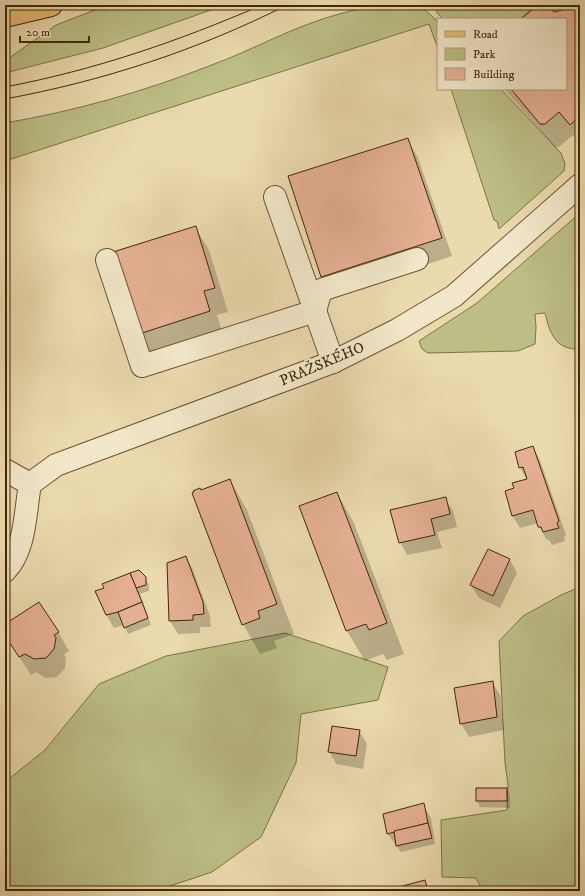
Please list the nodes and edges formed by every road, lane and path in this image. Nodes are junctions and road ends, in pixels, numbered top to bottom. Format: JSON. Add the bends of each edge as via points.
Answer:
{"nodes":[{"id":1,"x":51,"y":5,"type":"edge"},
{"id":2,"x":5,"y":16,"type":"edge"},
{"id":3,"x":580,"y":185,"type":"edge"},
{"id":4,"x":276,"y":197,"type":"dead end"},
{"id":5,"x":417,"y":259,"type":"dead end"},
{"id":6,"x":107,"y":260,"type":"dead end"},
{"id":7,"x":315,"y":311,"type":"junction"},
{"id":8,"x":333,"y":362,"type":"junction"},
{"id":9,"x":5,"y":470,"type":"edge"},
{"id":10,"x":30,"y":484,"type":"junction"},
{"id":11,"x":5,"y":571,"type":"edge"}],
"edges":[{"from":1,"to":2,"type":"main road"},
{"from":3,"to":8,"type":"street","name":"PRAŽSKÉHO","via":[[454,296],[397,330]]},
{"from":4,"to":7,"type":"street"},
{"from":5,"to":7,"type":"street","via":[[321,290]]},
{"from":6,"to":7,"type":"street","via":[[142,366]]},
{"from":7,"to":8,"type":"street"},
{"from":8,"to":10,"type":"street","name":"PRAŽSKÉHO","via":[[56,464]]},
{"from":9,"to":10,"type":"street"},
{"from":10,"to":11,"type":"street","via":[[19,550]]}]}
